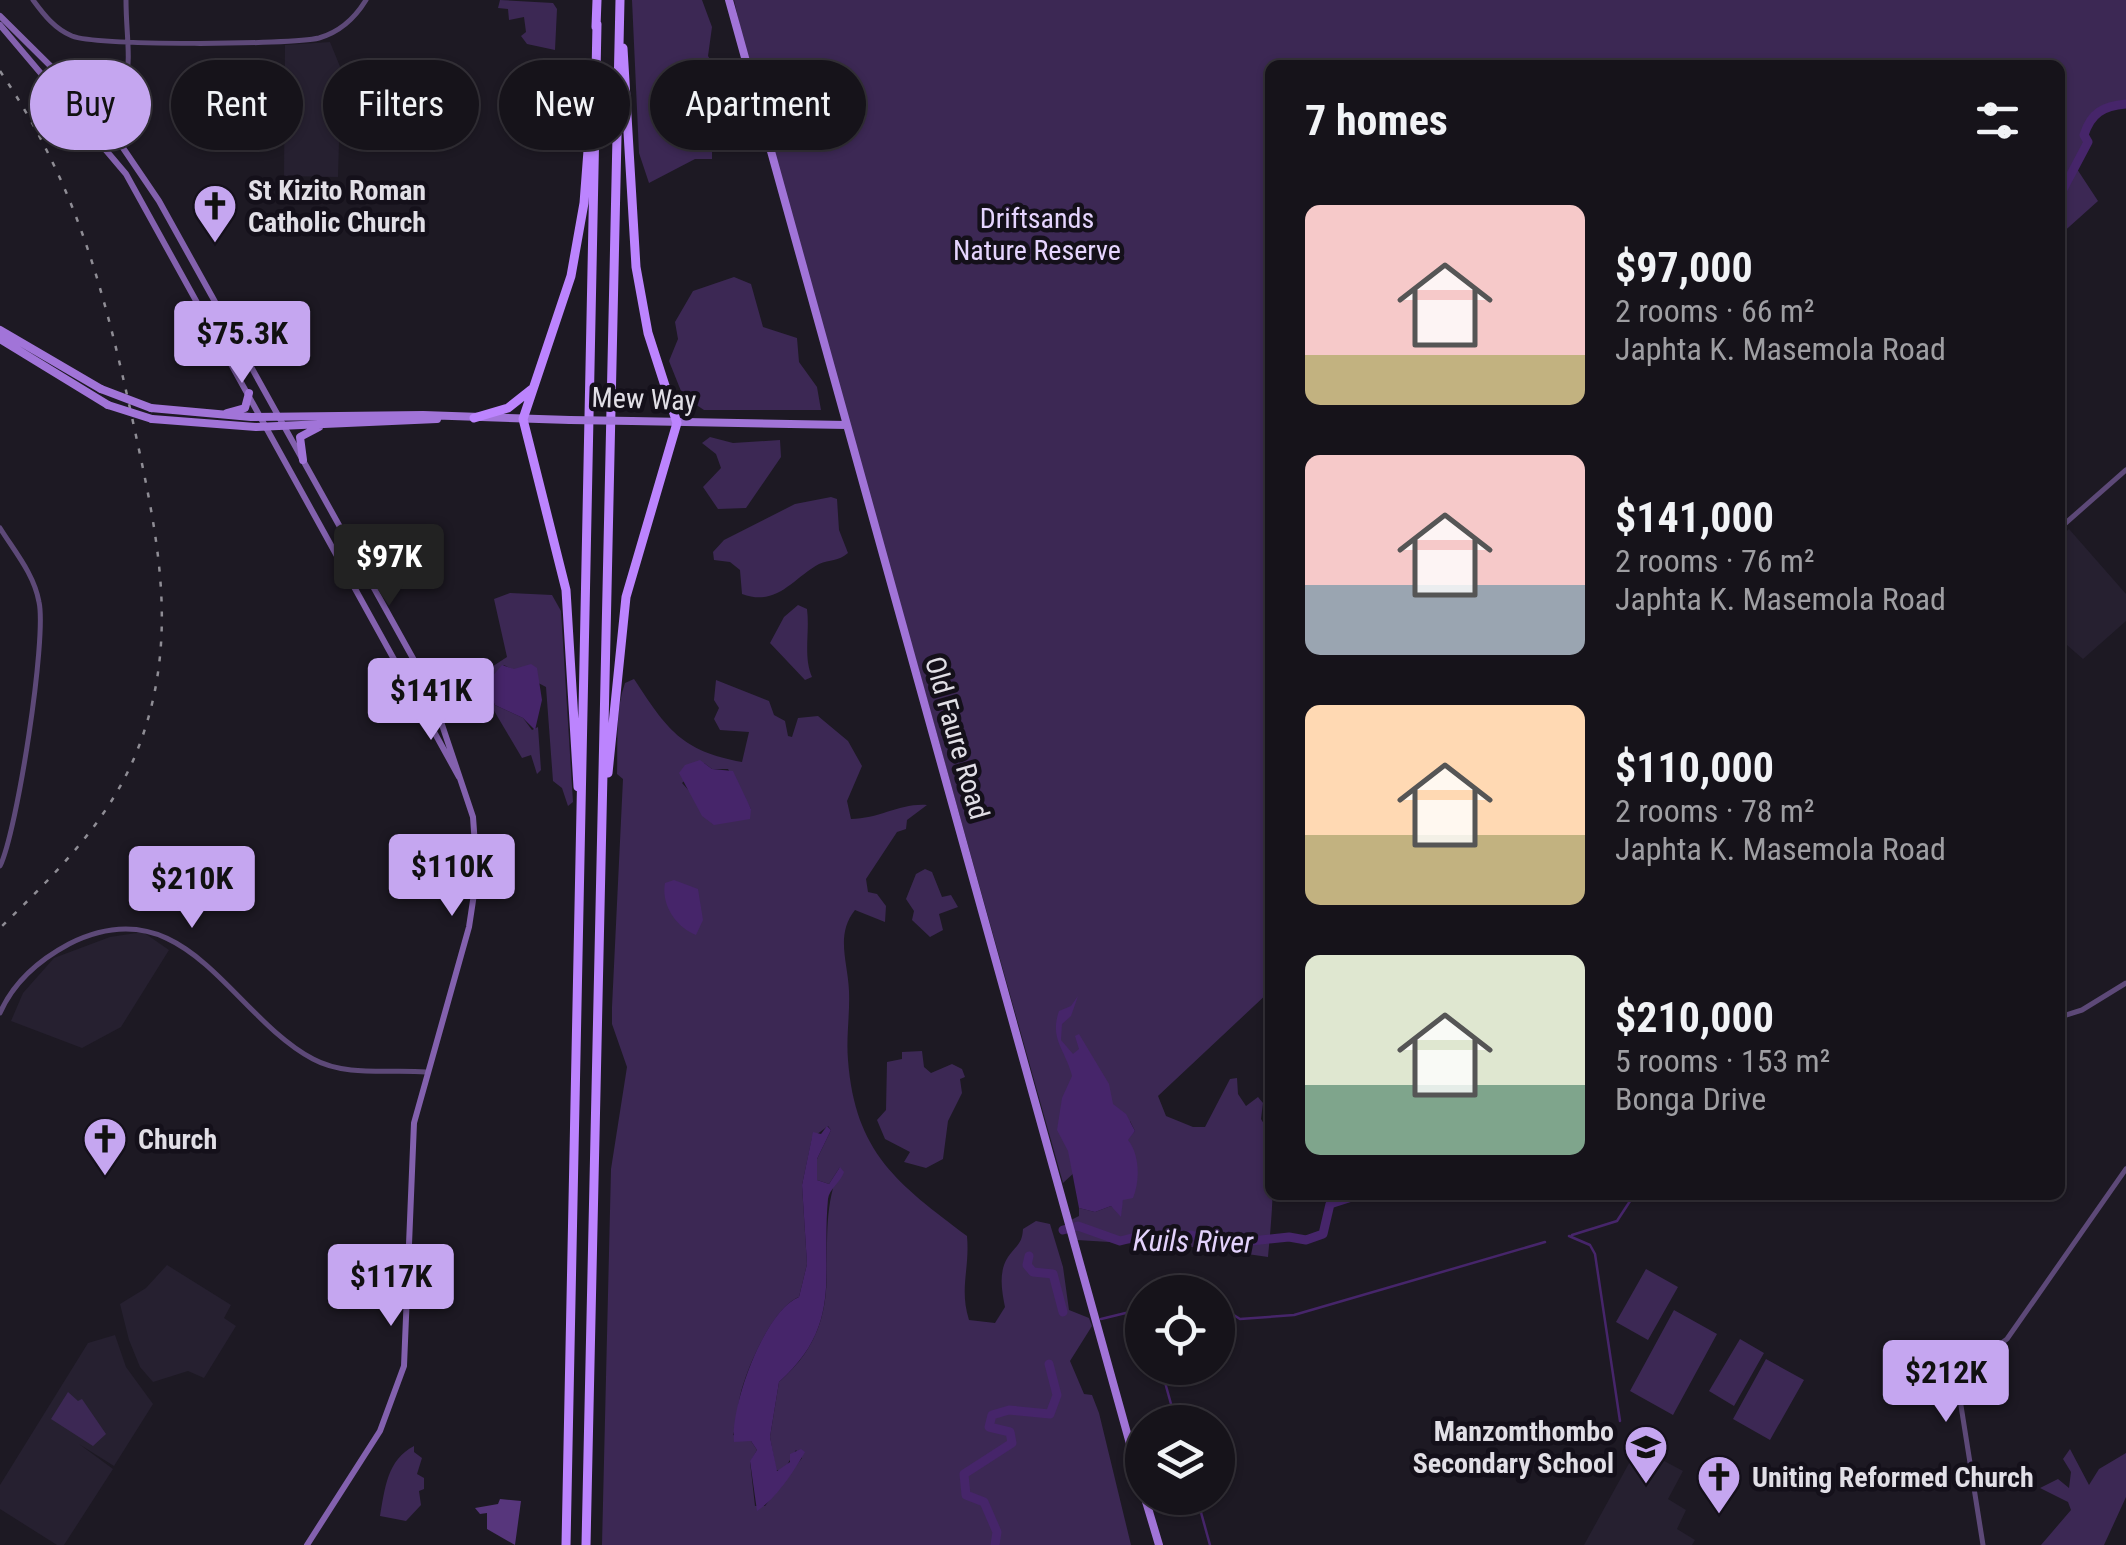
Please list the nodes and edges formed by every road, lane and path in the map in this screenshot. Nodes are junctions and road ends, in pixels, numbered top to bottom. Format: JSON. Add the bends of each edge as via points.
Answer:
{"nodes":[{"id":1,"x":33,"y":0,"type":"edge"},
{"id":2,"x":126,"y":0,"type":"edge"},
{"id":3,"x":366,"y":0,"type":"edge"},
{"id":4,"x":598,"y":0,"type":"edge"},
{"id":5,"x":620,"y":0,"type":"edge"},
{"id":6,"x":730,"y":0,"type":"edge"},
{"id":7,"x":0,"y":16,"type":"edge"},
{"id":8,"x":0,"y":24,"type":"edge"},
{"id":9,"x":597,"y":24,"type":"junction"},
{"id":10,"x":126,"y":42,"type":"junction"},
{"id":11,"x":31,"y":60,"type":"edge"},
{"id":12,"x":44,"y":60,"type":"edge"},
{"id":13,"x":126,"y":60,"type":"edge"},
{"id":14,"x":106,"y":150,"type":"edge"},
{"id":15,"x":124,"y":150,"type":"edge"},
{"id":16,"x":167,"y":214,"type":"junction"},
{"id":17,"x":154,"y":221,"type":"junction"},
{"id":18,"x":0,"y":330,"type":"edge"},
{"id":19,"x":0,"y":339,"type":"edge"},
{"id":20,"x":534,"y":387,"type":"junction"},
{"id":21,"x":249,"y":393,"type":"junction"},
{"id":22,"x":208,"y":415,"type":"junction"},
{"id":23,"x":262,"y":416,"type":"junction"},
{"id":24,"x":278,"y":416,"type":"junction"},
{"id":25,"x":441,"y":418,"type":"junction"},
{"id":26,"x":474,"y":418,"type":"junction"},
{"id":27,"x":523,"y":419,"type":"junction"},
{"id":28,"x":677,"y":424,"type":"junction"},
{"id":29,"x":323,"y":425,"type":"junction"},
{"id":30,"x":847,"y":425,"type":"junction"},
{"id":31,"x":268,"y":426,"type":"junction"},
{"id":32,"x":284,"y":426,"type":"junction"},
{"id":33,"x":303,"y":460,"type":"junction"},
{"id":34,"x":2126,"y":470,"type":"edge"},
{"id":35,"x":2065,"y":524,"type":"edge"},
{"id":36,"x":0,"y":528,"type":"edge"},
{"id":37,"x":464,"y":786,"type":"junction"},
{"id":38,"x":583,"y":814,"type":"junction"},
{"id":39,"x":601,"y":841,"type":"junction"},
{"id":40,"x":0,"y":866,"type":"edge"},
{"id":41,"x":2126,"y":983,"type":"edge"},
{"id":42,"x":0,"y":1013,"type":"edge"},
{"id":43,"x":2065,"y":1015,"type":"edge"},
{"id":44,"x":426,"y":1072,"type":"junction"},
{"id":45,"x":2126,"y":1169,"type":"edge"},
{"id":46,"x":1966,"y":1364,"type":"junction"},
{"id":47,"x":1959,"y":1374,"type":"junction"},
{"id":48,"x":1125,"y":1425,"type":"edge"},
{"id":49,"x":1150,"y":1515,"type":"edge"},
{"id":50,"x":307,"y":1545,"type":"edge"},
{"id":51,"x":566,"y":1545,"type":"edge"},
{"id":52,"x":586,"y":1545,"type":"edge"},
{"id":53,"x":1158,"y":1545,"type":"edge"},
{"id":54,"x":1984,"y":1545,"type":"edge"}],
"edges":[{"from":1,"to":10,"type":"street","via":[[67,34]]},
{"from":2,"to":10,"type":"street"},
{"from":3,"to":10,"type":"street","via":[[346,24],[314,39]]},
{"from":4,"to":9,"type":"highway"},
{"from":5,"to":28,"type":"highway","via":[[636,267],[648,333]]},
{"from":5,"to":39,"type":"highway"},
{"from":6,"to":30,"type":"main road","name":"Old Faure Road"},
{"from":7,"to":12,"type":"main road"},
{"from":8,"to":11,"type":"main road"},
{"from":9,"to":20,"type":"highway","via":[[577,247]]},
{"from":9,"to":38,"type":"highway"},
{"from":10,"to":13,"type":"street"},
{"from":14,"to":17,"type":"main road"},
{"from":15,"to":16,"type":"main road"},
{"from":16,"to":17,"type":"main road"},
{"from":16,"to":24,"type":"main road"},
{"from":17,"to":21,"type":"main road"},
{"from":18,"to":22,"type":"main road","name":"Mew Way","bridge":true,"via":[[101,389],[151,408]]},
{"from":19,"to":31,"type":"main road","name":"Mew Way","bridge":true,"via":[[108,405],[204,426]]},
{"from":20,"to":26,"type":"highway","via":[[508,408]]},
{"from":20,"to":27,"type":"highway"},
{"from":21,"to":22,"type":"main road","via":[[242,410]]},
{"from":21,"to":23,"type":"main road"},
{"from":22,"to":23,"type":"main road","name":"Mew Way"},
{"from":23,"to":24,"type":"main road","name":"Mew Way"},
{"from":23,"to":31,"type":"main road"},
{"from":24,"to":25,"type":"main road","name":"Mew Way"},
{"from":24,"to":32,"type":"main road"},
{"from":25,"to":26,"type":"main road","name":"Mew Way"},
{"from":25,"to":29,"type":"main road","name":"Mew Way"},
{"from":26,"to":27,"type":"main road","name":"Mew Way"},
{"from":27,"to":28,"type":"main road","name":"Mew Way","bridge":true},
{"from":27,"to":38,"type":"highway","via":[[566,590]]},
{"from":28,"to":30,"type":"main road","name":"Mew Way"},
{"from":28,"to":39,"type":"highway","via":[[626,597]]},
{"from":29,"to":32,"type":"main road","name":"Mew Way"},
{"from":29,"to":33,"type":"main road","via":[[300,436]]},
{"from":30,"to":48,"type":"main road","name":"Old Faure Road"},
{"from":31,"to":32,"type":"main road","name":"Mew Way"},
{"from":31,"to":37,"type":"main road"},
{"from":32,"to":33,"type":"main road"},
{"from":33,"to":37,"type":"main road","via":[[434,696]]},
{"from":34,"to":35,"type":"street"},
{"from":36,"to":40,"type":"street","via":[[36,587],[42,631],[12,833]]},
{"from":37,"to":44,"type":"main road","via":[[477,849],[475,896]]},
{"from":38,"to":51,"type":"highway"},
{"from":39,"to":52,"type":"highway"},
{"from":41,"to":43,"type":"street"},
{"from":42,"to":44,"type":"street","via":[[30,970],[65,947],[108,932],[146,932],[202,958],[279,1035],[315,1061],[348,1070]]},
{"from":44,"to":50,"type":"main road","via":[[414,1135],[403,1372],[380,1431]]},
{"from":45,"to":46,"type":"street","via":[[2007,1339]]},
{"from":46,"to":47,"type":"street"},
{"from":46,"to":47,"type":"street","via":[[1954,1363]]},
{"from":47,"to":54,"type":"street"},
{"from":49,"to":53,"type":"main road"}]}
